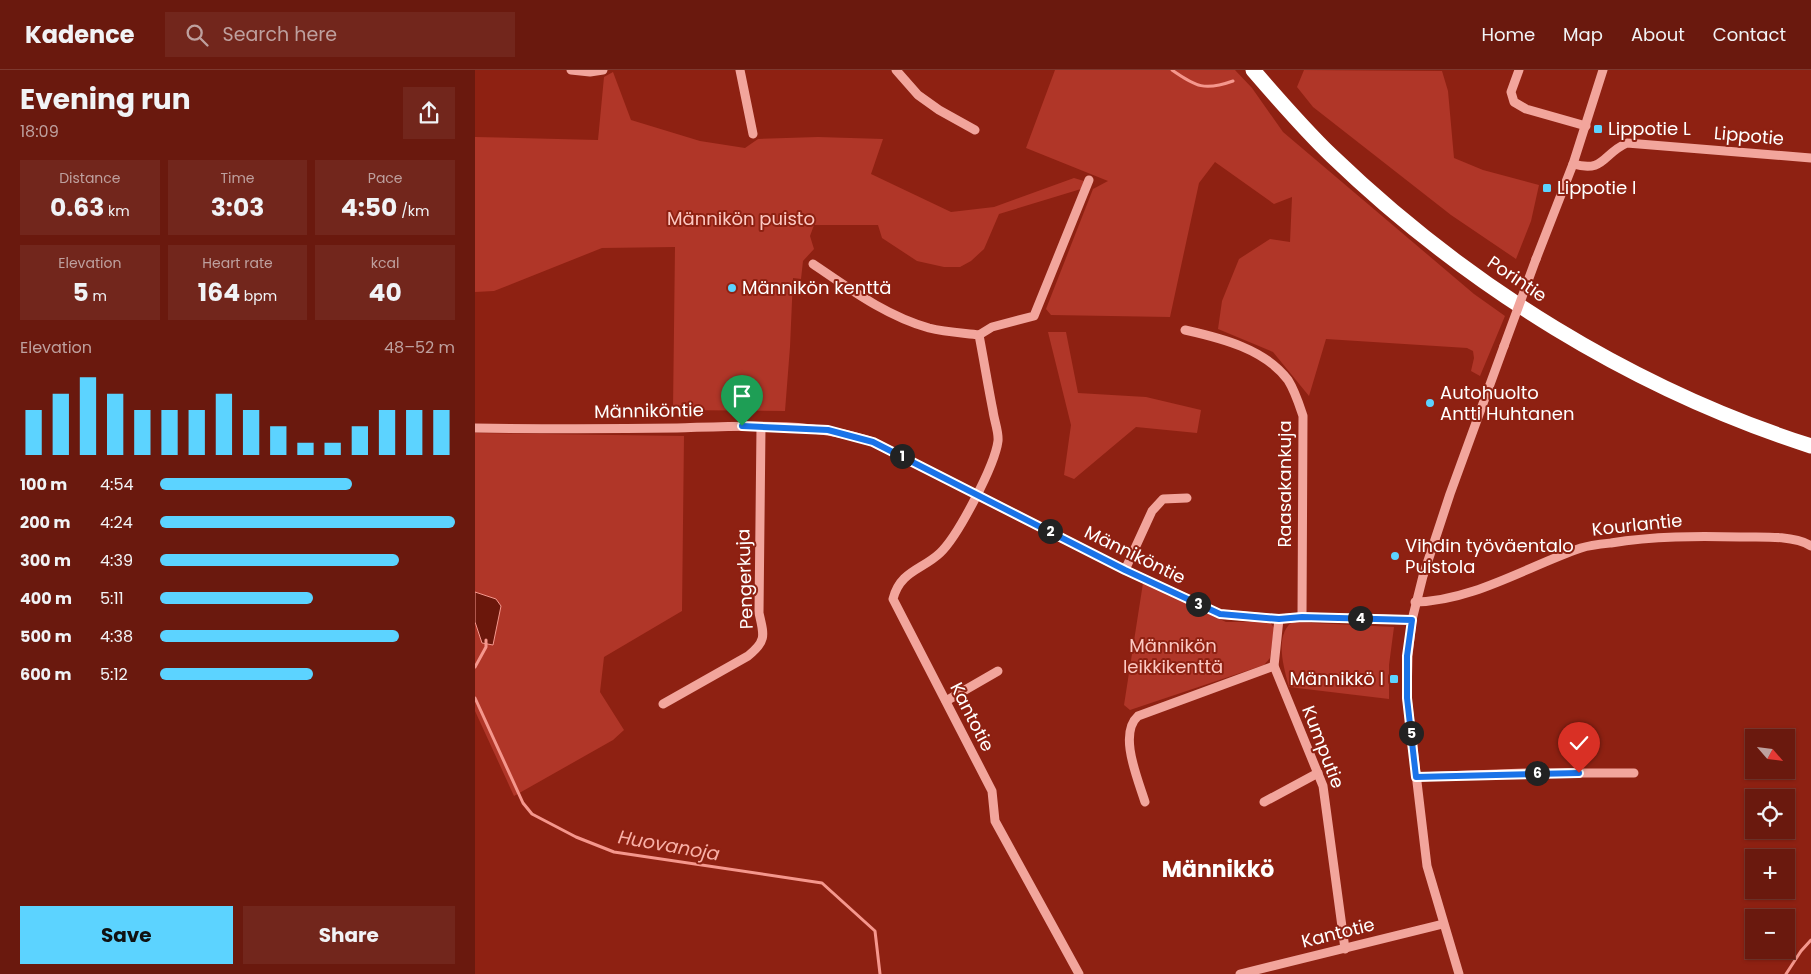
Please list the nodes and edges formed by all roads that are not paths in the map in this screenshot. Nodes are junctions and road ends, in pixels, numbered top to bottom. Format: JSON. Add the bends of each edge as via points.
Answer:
{"nodes":[{"id":1,"x":571,"y":70,"type":"edge"},
{"id":2,"x":603,"y":70,"type":"edge"},
{"id":3,"x":739,"y":70,"type":"edge"},
{"id":4,"x":896,"y":70,"type":"edge"},
{"id":5,"x":1253,"y":70,"type":"edge"},
{"id":6,"x":1519,"y":70,"type":"edge"},
{"id":7,"x":1603,"y":70,"type":"edge"},
{"id":8,"x":1586,"y":126,"type":"junction"},
{"id":9,"x":975,"y":130,"type":"dead end"},
{"id":10,"x":753,"y":134,"type":"dead end"},
{"id":11,"x":1811,"y":158,"type":"edge"},
{"id":12,"x":1573,"y":164,"type":"junction"},
{"id":13,"x":1089,"y":180,"type":"dead end"},
{"id":14,"x":813,"y":264,"type":"dead end"},
{"id":15,"x":1185,"y":330,"type":"dead end"},
{"id":16,"x":979,"y":335,"type":"junction"},
{"id":17,"x":761,"y":427,"type":"junction"},
{"id":18,"x":475,"y":428,"type":"edge"},
{"id":19,"x":1811,"y":446,"type":"edge"},
{"id":20,"x":977,"y":493,"type":"junction"},
{"id":21,"x":1187,"y":498,"type":"dead end"},
{"id":22,"x":1811,"y":546,"type":"edge"},
{"id":23,"x":1125,"y":570,"type":"junction"},
{"id":24,"x":1415,"y":602,"type":"junction"},
{"id":25,"x":1302,"y":617,"type":"junction"},
{"id":26,"x":1279,"y":619,"type":"junction"},
{"id":27,"x":1412,"y":620,"type":"junction"},
{"id":28,"x":1274,"y":666,"type":"junction"},
{"id":29,"x":998,"y":671,"type":"dead end"},
{"id":30,"x":946,"y":701,"type":"junction"},
{"id":31,"x":663,"y":704,"type":"dead end"},
{"id":32,"x":1318,"y":773,"type":"junction"},
{"id":33,"x":1634,"y":773,"type":"dead end"},
{"id":34,"x":1416,"y":777,"type":"junction"},
{"id":35,"x":1145,"y":802,"type":"dead end"},
{"id":36,"x":1264,"y":802,"type":"dead end"},
{"id":37,"x":1443,"y":924,"type":"junction"},
{"id":38,"x":1345,"y":949,"type":"junction"},
{"id":39,"x":1079,"y":974,"type":"edge"},
{"id":40,"x":1240,"y":974,"type":"edge"},
{"id":41,"x":1459,"y":974,"type":"edge"}],
"edges":[{"from":1,"to":2,"type":"street"},
{"from":3,"to":10,"type":"street"},
{"from":4,"to":9,"type":"street","via":[[918,95]]},
{"from":5,"to":19,"type":"highway","name":"Porintie","via":[[1332,156],[1417,230],[1493,287],[1559,329],[1667,390],[1758,429]]},
{"from":6,"to":8,"type":"street","via":[[1511,92],[1513,102],[1526,109]]},
{"from":7,"to":8,"type":"street"},
{"from":8,"to":12,"type":"street"},
{"from":11,"to":12,"type":"street","name":"Lippotie","via":[[1627,143],[1615,148],[1595,166]]},
{"from":12,"to":24,"type":"street","bridge":true,"via":[[1450,494]]},
{"from":13,"to":16,"type":"street","via":[[1034,316]]},
{"from":14,"to":16,"type":"street","via":[[866,301],[887,311],[929,328]]},
{"from":15,"to":25,"type":"street","name":"Raasakankuja","via":[[1223,339],[1263,358],[1276,367],[1296,395],[1303,416]]},
{"from":16,"to":20,"type":"street","name":"Kantotie","via":[[998,440]]},
{"from":17,"to":18,"type":"street","name":"Männiköntie"},
{"from":17,"to":20,"type":"street","name":"Männiköntie","via":[[851,435],[873,442]]},
{"from":17,"to":31,"type":"street","name":"Pengerkuja","via":[[759,613],[764,637],[748,656]]},
{"from":20,"to":23,"type":"street","name":"Männiköntie"},
{"from":20,"to":30,"type":"street","name":"Kantotie","via":[[950,542],[896,586],[893,599]]},
{"from":21,"to":23,"type":"street","via":[[1163,499],[1153,511]]},
{"from":22,"to":24,"type":"street","name":"Kourlantie","via":[[1806,542],[1774,537],[1691,536],[1619,541],[1583,547],[1475,590],[1430,602]]},
{"from":23,"to":26,"type":"street","name":"Männiköntie","via":[[1220,614]]},
{"from":24,"to":27,"type":"street"},
{"from":25,"to":26,"type":"street","name":"Männiköntie"},
{"from":25,"to":27,"type":"street","name":"Männiköntie"},
{"from":26,"to":28,"type":"street","name":"Kumputie"},
{"from":27,"to":34,"type":"street","via":[[1407,656],[1407,698]]},
{"from":28,"to":32,"type":"street","name":"Kumputie"},
{"from":28,"to":35,"type":"street","via":[[1138,716],[1132,722],[1129,735],[1132,759]]},
{"from":29,"to":30,"type":"street"},
{"from":30,"to":39,"type":"street","name":"Kantotie","via":[[992,791],[995,821]]},
{"from":32,"to":36,"type":"street"},
{"from":32,"to":38,"type":"street","name":"Kumputie","via":[[1326,801]]},
{"from":33,"to":34,"type":"street"},
{"from":34,"to":37,"type":"street","via":[[1427,866]]},
{"from":37,"to":38,"type":"street","name":"Kantotie"},
{"from":37,"to":41,"type":"street"},
{"from":38,"to":40,"type":"street","name":"Kantotie"}]}
